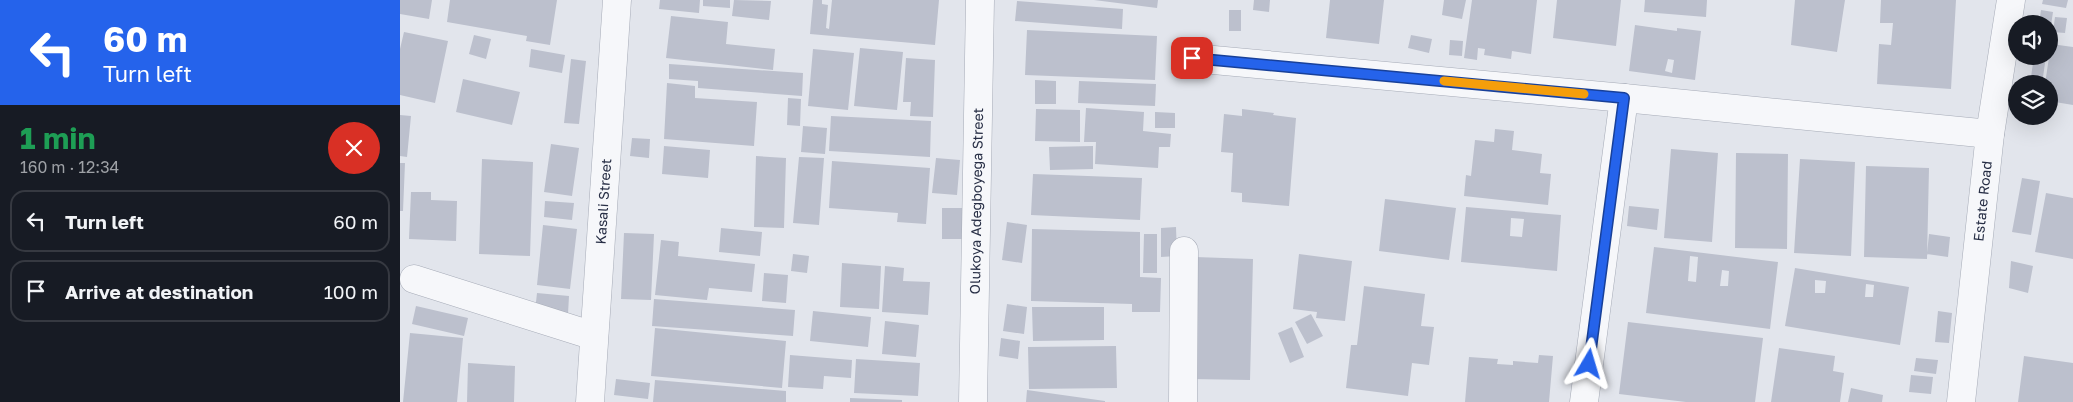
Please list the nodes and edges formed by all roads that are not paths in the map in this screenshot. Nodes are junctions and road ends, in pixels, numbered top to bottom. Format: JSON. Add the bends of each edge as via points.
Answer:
{"nodes":[{"id":1,"x":617,"y":0,"type":"edge"},
{"id":2,"x":980,"y":0,"type":"edge"},
{"id":3,"x":2011,"y":0,"type":"edge"},
{"id":4,"x":1192,"y":58,"type":"dead end"},
{"id":5,"x":1624,"y":98,"type":"junction"},
{"id":6,"x":1990,"y":134,"type":"junction"},
{"id":7,"x":1184,"y":251,"type":"dead end"},
{"id":8,"x":414,"y":279,"type":"dead end"},
{"id":9,"x":594,"y":336,"type":"junction"},
{"id":10,"x":590,"y":402,"type":"edge"},
{"id":11,"x":972,"y":402,"type":"edge"},
{"id":12,"x":1183,"y":402,"type":"edge"},
{"id":13,"x":1584,"y":402,"type":"edge"},
{"id":14,"x":1961,"y":402,"type":"edge"}],
"edges":[{"from":1,"to":9,"type":"street","name":"Kasali Street"},
{"from":2,"to":11,"type":"street","name":"Olukoya Adegboyega Street"},
{"from":3,"to":6,"type":"street","name":"Estate Road"},
{"from":4,"to":5,"type":"street"},
{"from":5,"to":6,"type":"street"},
{"from":5,"to":13,"type":"street"},
{"from":6,"to":14,"type":"street","name":"Estate Road"},
{"from":7,"to":12,"type":"street"},
{"from":8,"to":9,"type":"street"},
{"from":9,"to":10,"type":"street","name":"Kasali Street"}]}
